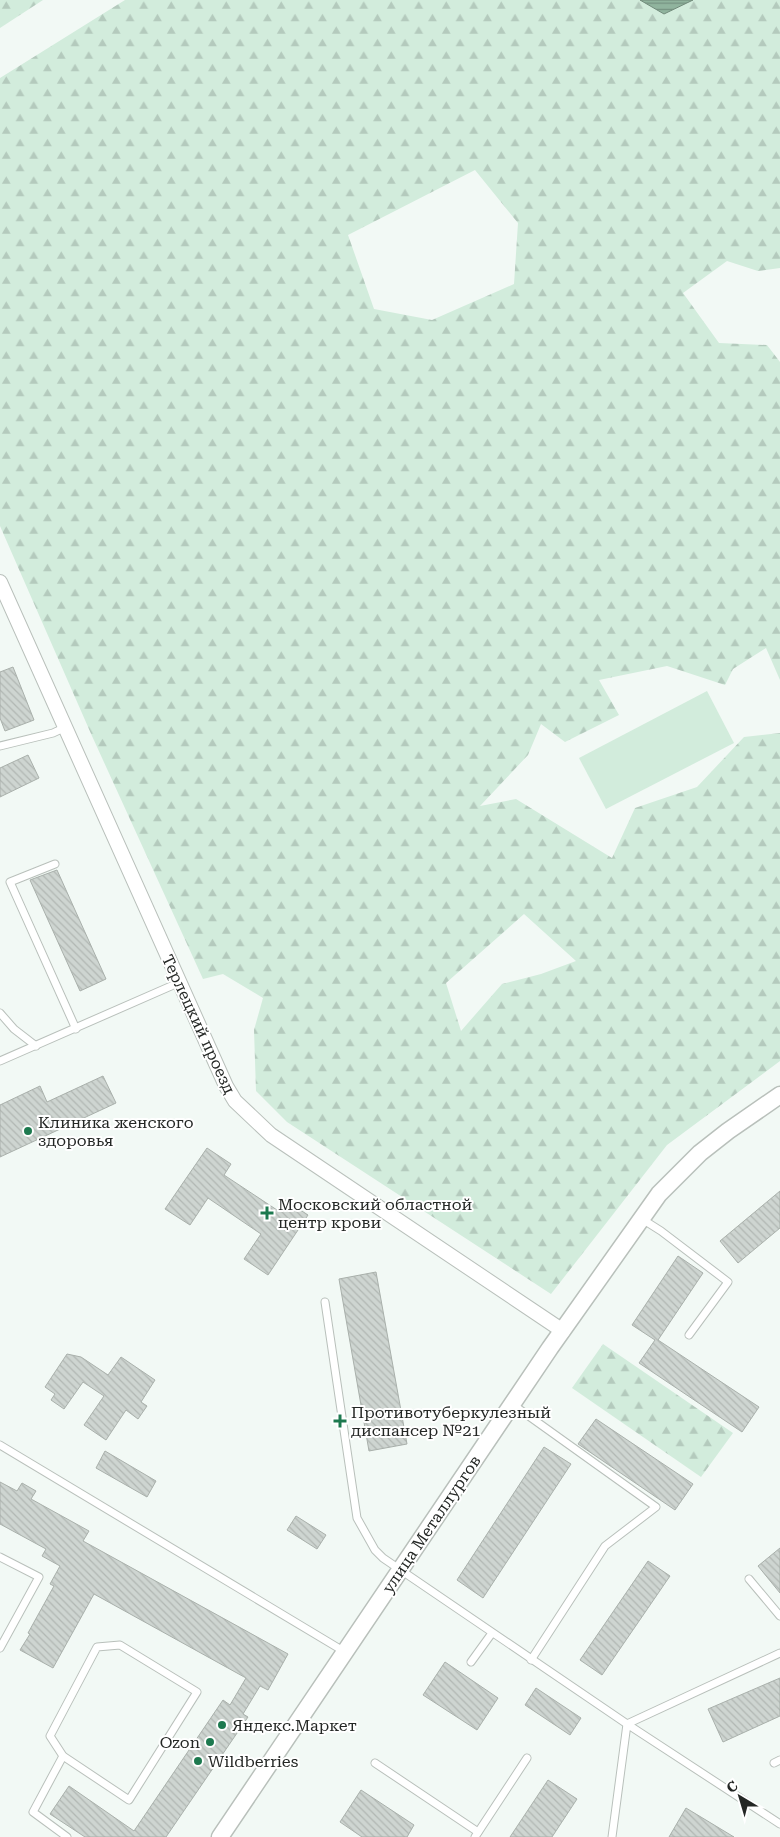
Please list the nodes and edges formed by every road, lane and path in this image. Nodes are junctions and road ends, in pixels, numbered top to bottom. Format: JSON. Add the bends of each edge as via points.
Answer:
{"nodes":[{"id":1,"x":0,"y":582,"type":"edge"},
{"id":2,"x":66,"y":727,"type":"junction"},
{"id":3,"x":0,"y":746,"type":"edge"},
{"id":4,"x":55,"y":864,"type":"dead end"},
{"id":5,"x":178,"y":983,"type":"junction"},
{"id":6,"x":0,"y":1013,"type":"edge"},
{"id":7,"x":76,"y":1029,"type":"junction"},
{"id":8,"x":36,"y":1046,"type":"junction"},
{"id":9,"x":0,"y":1061,"type":"edge"},
{"id":10,"x":780,"y":1097,"type":"edge"},
{"id":11,"x":642,"y":1219,"type":"junction"},
{"id":12,"x":324,"y":1302,"type":"dead end"},
{"id":13,"x":563,"y":1331,"type":"junction"},
{"id":14,"x":689,"y":1335,"type":"dead end"},
{"id":15,"x":512,"y":1404,"type":"junction"},
{"id":16,"x":0,"y":1445,"type":"edge"},
{"id":17,"x":0,"y":1557,"type":"edge"},
{"id":18,"x":399,"y":1570,"type":"junction"},
{"id":19,"x":749,"y":1579,"type":"dead end"},
{"id":20,"x":780,"y":1616,"type":"edge"},
{"id":21,"x":492,"y":1633,"type":"junction"},
{"id":22,"x":0,"y":1648,"type":"edge"},
{"id":23,"x":345,"y":1652,"type":"junction"},
{"id":24,"x":780,"y":1653,"type":"edge"},
{"id":25,"x":530,"y":1660,"type":"junction"},
{"id":26,"x":471,"y":1662,"type":"dead end"},
{"id":27,"x":627,"y":1724,"type":"junction"},
{"id":28,"x":64,"y":1756,"type":"junction"},
{"id":29,"x":527,"y":1758,"type":"dead end"},
{"id":30,"x":375,"y":1763,"type":"dead end"},
{"id":31,"x":780,"y":1824,"type":"edge"},
{"id":32,"x":477,"y":1834,"type":"edge"},
{"id":33,"x":67,"y":1837,"type":"edge"},
{"id":34,"x":220,"y":1837,"type":"edge"},
{"id":35,"x":612,"y":1837,"type":"edge"}],
"edges":[{"from":1,"to":2,"type":"street","name":"Терлецкий проезд"},
{"from":2,"to":3,"type":"lane"},
{"from":2,"to":5,"type":"street","name":"Терлецкий проезд"},
{"from":4,"to":7,"type":"lane","via":[[10,882]]},
{"from":5,"to":7,"type":"lane"},
{"from":5,"to":13,"type":"street","name":"Терлецкий проезд","via":[[226,1086],[248,1115],[271,1135]]},
{"from":6,"to":8,"type":"lane"},
{"from":7,"to":8,"type":"lane"},
{"from":8,"to":9,"type":"lane"},
{"from":10,"to":11,"type":"street","name":"улица Металлургов","via":[[728,1130],[700,1153],[659,1194]]},
{"from":11,"to":13,"type":"street","name":"улица Металлургов"},
{"from":11,"to":14,"type":"lane","via":[[728,1282]]},
{"from":12,"to":18,"type":"lane","via":[[357,1518],[375,1550]]},
{"from":13,"to":15,"type":"street","name":"улица Металлургов"},
{"from":15,"to":18,"type":"street","name":"улица Металлургов"},
{"from":15,"to":25,"type":"lane","via":[[656,1507],[605,1546]]},
{"from":16,"to":23,"type":"lane"},
{"from":17,"to":22,"type":"lane","via":[[39,1577]]},
{"from":18,"to":21,"type":"lane"},
{"from":18,"to":23,"type":"street","name":"улица Металлургов"},
{"from":19,"to":20,"type":"lane"},
{"from":21,"to":25,"type":"lane"},
{"from":21,"to":26,"type":"lane"},
{"from":23,"to":34,"type":"street","name":"улица Металлургов"},
{"from":24,"to":27,"type":"lane"},
{"from":25,"to":27,"type":"lane"},
{"from":27,"to":31,"type":"lane"},
{"from":27,"to":35,"type":"lane"},
{"from":28,"to":28,"type":"lane","via":[[129,1800],[197,1692],[120,1645],[97,1647],[50,1736]]},
{"from":28,"to":33,"type":"lane","via":[[33,1812]]},
{"from":29,"to":32,"type":"lane"},
{"from":30,"to":32,"type":"lane"}]}
